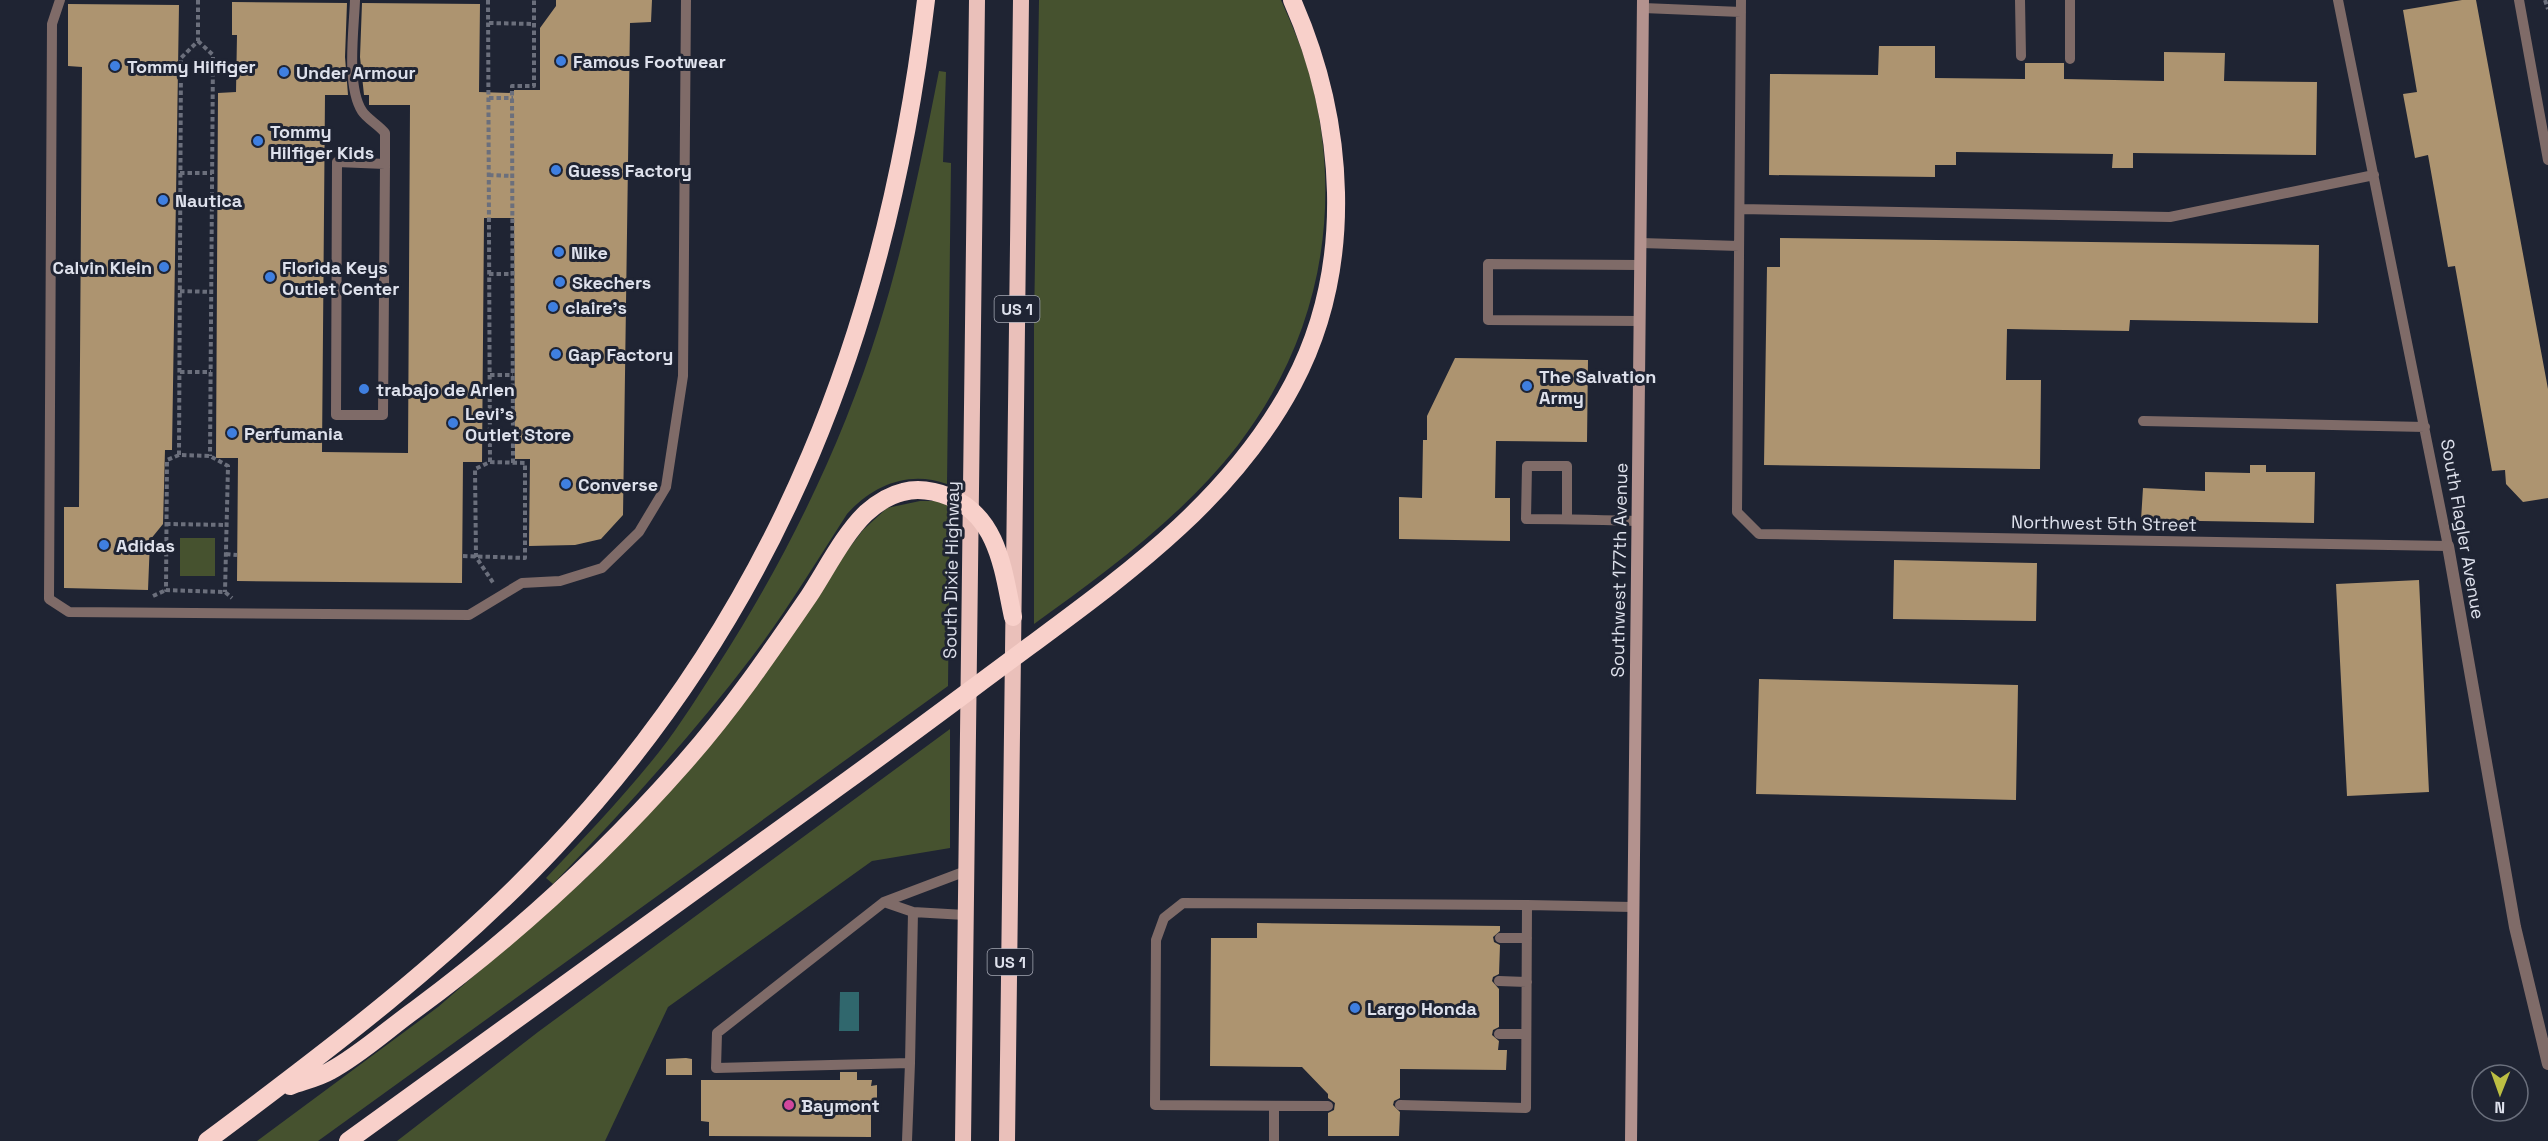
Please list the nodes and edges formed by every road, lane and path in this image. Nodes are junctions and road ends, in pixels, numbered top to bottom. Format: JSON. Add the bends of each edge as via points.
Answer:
{"nodes":[{"id":1,"x":60,"y":0,"type":"edge"},
{"id":2,"x":198,"y":0,"type":"edge"},
{"id":3,"x":355,"y":0,"type":"edge"},
{"id":4,"x":488,"y":0,"type":"edge"},
{"id":5,"x":534,"y":0,"type":"edge"},
{"id":6,"x":686,"y":0,"type":"edge"},
{"id":7,"x":926,"y":0,"type":"edge"},
{"id":8,"x":977,"y":0,"type":"edge"},
{"id":9,"x":1021,"y":0,"type":"edge"},
{"id":10,"x":1292,"y":0,"type":"edge"},
{"id":11,"x":1742,"y":0,"type":"edge"},
{"id":12,"x":2020,"y":0,"type":"edge"},
{"id":13,"x":2070,"y":0,"type":"edge"},
{"id":14,"x":2338,"y":0,"type":"edge"},
{"id":15,"x":2519,"y":0,"type":"edge"},
{"id":16,"x":2545,"y":0,"type":"edge"},
{"id":17,"x":1643,"y":4,"type":"edge"},
{"id":18,"x":2548,"y":9,"type":"edge"},
{"id":19,"x":1741,"y":12,"type":"junction"},
{"id":20,"x":489,"y":23,"type":"junction"},
{"id":21,"x":534,"y":24,"type":"junction"},
{"id":22,"x":198,"y":41,"type":"junction"},
{"id":23,"x":2021,"y":56,"type":"dead end"},
{"id":24,"x":2070,"y":59,"type":"dead end"},
{"id":25,"x":489,"y":98,"type":"junction"},
{"id":26,"x":513,"y":98,"type":"junction"},
{"id":27,"x":2548,"y":160,"type":"edge"},
{"id":28,"x":385,"y":164,"type":"junction"},
{"id":29,"x":180,"y":173,"type":"junction"},
{"id":30,"x":212,"y":173,"type":"junction"},
{"id":31,"x":489,"y":175,"type":"junction"},
{"id":32,"x":2374,"y":175,"type":"junction"},
{"id":33,"x":512,"y":176,"type":"junction"},
{"id":34,"x":1740,"y":209,"type":"junction"},
{"id":35,"x":1641,"y":243,"type":"junction"},
{"id":36,"x":1739,"y":246,"type":"junction"},
{"id":37,"x":1640,"y":265,"type":"junction"},
{"id":38,"x":489,"y":274,"type":"junction"},
{"id":39,"x":512,"y":274,"type":"junction"},
{"id":40,"x":180,"y":291,"type":"junction"},
{"id":41,"x":212,"y":292,"type":"junction"},
{"id":42,"x":1640,"y":321,"type":"junction"},
{"id":43,"x":180,"y":372,"type":"junction"},
{"id":44,"x":211,"y":372,"type":"junction"},
{"id":45,"x":490,"y":375,"type":"junction"},
{"id":46,"x":513,"y":375,"type":"junction"},
{"id":47,"x":2143,"y":421,"type":"dead end"},
{"id":48,"x":2426,"y":427,"type":"junction"},
{"id":49,"x":179,"y":455,"type":"junction"},
{"id":50,"x":210,"y":456,"type":"junction"},
{"id":51,"x":490,"y":462,"type":"junction"},
{"id":52,"x":513,"y":463,"type":"junction"},
{"id":53,"x":971,"y":509,"type":"junction"},
{"id":54,"x":1567,"y":519,"type":"junction"},
{"id":55,"x":1638,"y":520,"type":"junction"},
{"id":56,"x":166,"y":524,"type":"junction"},
{"id":57,"x":227,"y":525,"type":"junction"},
{"id":58,"x":2448,"y":546,"type":"junction"},
{"id":59,"x":226,"y":554,"type":"junction"},
{"id":60,"x":237,"y":555,"type":"dead end"},
{"id":61,"x":463,"y":556,"type":"dead end"},
{"id":62,"x":476,"y":557,"type":"junction"},
{"id":63,"x":502,"y":597,"type":"junction"},
{"id":64,"x":1013,"y":617,"type":"junction"},
{"id":65,"x":966,"y":871,"type":"junction"},
{"id":66,"x":884,"y":902,"type":"junction"},
{"id":67,"x":1527,"y":905,"type":"junction"},
{"id":68,"x":1633,"y":907,"type":"junction"},
{"id":69,"x":913,"y":912,"type":"junction"},
{"id":70,"x":965,"y":915,"type":"junction"},
{"id":71,"x":1500,"y":938,"type":"dead end"},
{"id":72,"x":1527,"y":938,"type":"junction"},
{"id":73,"x":1499,"y":981,"type":"dead end"},
{"id":74,"x":1527,"y":982,"type":"junction"},
{"id":75,"x":1499,"y":1034,"type":"dead end"},
{"id":76,"x":1526,"y":1034,"type":"junction"},
{"id":77,"x":910,"y":1063,"type":"junction"},
{"id":78,"x":2548,"y":1064,"type":"edge"},
{"id":79,"x":269,"y":1095,"type":"junction"},
{"id":80,"x":1274,"y":1106,"type":"junction"},
{"id":81,"x":1328,"y":1106,"type":"dead end"},
{"id":82,"x":1400,"y":1106,"type":"dead end"},
{"id":83,"x":207,"y":1141,"type":"edge"},
{"id":84,"x":348,"y":1141,"type":"edge"},
{"id":85,"x":907,"y":1141,"type":"edge"},
{"id":86,"x":963,"y":1141,"type":"edge"},
{"id":87,"x":1007,"y":1141,"type":"edge"},
{"id":88,"x":1274,"y":1141,"type":"edge"},
{"id":89,"x":1631,"y":1141,"type":"edge"}],
"edges":[{"from":1,"to":63,"type":"lane","via":[[52,24],[49,599],[69,612],[469,615]]},
{"from":2,"to":22,"type":"path"},
{"from":3,"to":28,"type":"lane","via":[[356,96],[362,112],[385,133]]},
{"from":4,"to":20,"type":"path"},
{"from":5,"to":21,"type":"path"},
{"from":6,"to":63,"type":"lane","via":[[683,376],[666,487],[639,532],[602,567],[560,581],[522,583]]},
{"from":7,"to":79,"type":"highway","via":[[902,161],[862,319],[808,463],[739,601],[655,727],[556,846],[417,977]]},
{"from":8,"to":53,"type":"highway","name":"South Dixie Highway","number":"US 1"},
{"from":9,"to":64,"type":"highway","number":"US 1"},
{"from":10,"to":84,"type":"highway","via":[[1323,90],[1336,170],[1332,259],[1312,338],[1294,382],[1232,474],[1169,538],[1094,598]]},
{"from":11,"to":19,"type":"lane"},
{"from":12,"to":23,"type":"lane"},
{"from":13,"to":24,"type":"lane"},
{"from":14,"to":32,"type":"lane","name":"South Flagler Avenue"},
{"from":15,"to":27,"type":"lane"},
{"from":16,"to":18,"type":"path"},
{"from":17,"to":19,"type":"lane"},
{"from":17,"to":35,"type":"main road","name":"Southwest 177th Avenue"},
{"from":19,"to":34,"type":"lane"},
{"from":20,"to":21,"type":"path"},
{"from":20,"to":25,"type":"path"},
{"from":21,"to":26,"type":"path","via":[[534,86],[512,86]]},
{"from":22,"to":29,"type":"path","via":[[181,58]]},
{"from":22,"to":30,"type":"path","via":[[213,55]]},
{"from":25,"to":26,"type":"path"},
{"from":25,"to":31,"type":"path"},
{"from":26,"to":33,"type":"path"},
{"from":28,"to":28,"type":"lane","via":[[383,415],[336,415],[337,162]]},
{"from":29,"to":30,"type":"path"},
{"from":29,"to":40,"type":"path"},
{"from":30,"to":41,"type":"path"},
{"from":31,"to":33,"type":"path"},
{"from":31,"to":38,"type":"path"},
{"from":32,"to":34,"type":"lane","via":[[2170,217]]},
{"from":32,"to":48,"type":"lane","name":"South Flagler Avenue"},
{"from":33,"to":39,"type":"path"},
{"from":34,"to":36,"type":"lane"},
{"from":35,"to":36,"type":"lane"},
{"from":35,"to":37,"type":"main road","name":"Southwest 177th Avenue"},
{"from":36,"to":58,"type":"lane","name":"Northwest 5th Street","via":[[1737,512],[1759,534]]},
{"from":37,"to":42,"type":"main road","name":"Southwest 177th Avenue"},
{"from":37,"to":42,"type":"lane","via":[[1488,264],[1488,320]]},
{"from":38,"to":39,"type":"path"},
{"from":38,"to":45,"type":"path"},
{"from":39,"to":46,"type":"path"},
{"from":40,"to":41,"type":"path"},
{"from":40,"to":43,"type":"path"},
{"from":41,"to":44,"type":"path"},
{"from":42,"to":55,"type":"main road","name":"Southwest 177th Avenue"},
{"from":43,"to":44,"type":"path"},
{"from":43,"to":49,"type":"path"},
{"from":44,"to":50,"type":"path"},
{"from":45,"to":46,"type":"path"},
{"from":45,"to":51,"type":"path"},
{"from":46,"to":52,"type":"path"},
{"from":47,"to":48,"type":"lane"},
{"from":48,"to":58,"type":"lane","name":"South Flagler Avenue"},
{"from":49,"to":50,"type":"path"},
{"from":49,"to":56,"type":"path","via":[[167,460]]},
{"from":50,"to":57,"type":"path","via":[[228,466]]},
{"from":51,"to":52,"type":"path"},
{"from":51,"to":62,"type":"path","via":[[475,469]]},
{"from":52,"to":62,"type":"path","via":[[525,463],[525,558]]},
{"from":53,"to":64,"type":"highway","via":[[991,532],[997,547]]},
{"from":53,"to":65,"type":"highway","name":"South Dixie Highway","number":"US 1"},
{"from":53,"to":79,"type":"highway","via":[[945,495],[917,490],[891,496],[867,512],[724,715],[648,803],[566,886],[483,957],[330,1071]]},
{"from":54,"to":54,"type":"lane","via":[[1526,519],[1527,466],[1567,466]]},
{"from":54,"to":55,"type":"lane"},
{"from":55,"to":68,"type":"main road","name":"Southwest 177th Avenue"},
{"from":56,"to":57,"type":"path"},
{"from":56,"to":59,"type":"path","via":[[166,590],[225,592]]},
{"from":57,"to":59,"type":"path"},
{"from":58,"to":78,"type":"street","name":"South Flagler Avenue","via":[[2501,850]]},
{"from":59,"to":60,"type":"path"},
{"from":61,"to":62,"type":"path"},
{"from":62,"to":63,"type":"path"},
{"from":64,"to":87,"type":"highway","number":"US 1"},
{"from":65,"to":66,"type":"lane"},
{"from":65,"to":70,"type":"highway","name":"South Dixie Highway","number":"US 1"},
{"from":66,"to":69,"type":"lane"},
{"from":66,"to":77,"type":"lane","via":[[717,1033],[716,1068]]},
{"from":67,"to":68,"type":"lane"},
{"from":67,"to":72,"type":"lane"},
{"from":67,"to":80,"type":"lane","via":[[1183,903],[1164,918],[1156,940],[1155,1105]]},
{"from":68,"to":89,"type":"main road","name":"Southwest 177th Avenue"},
{"from":69,"to":70,"type":"lane"},
{"from":69,"to":77,"type":"lane"},
{"from":70,"to":86,"type":"highway","name":"South Dixie Highway","number":"US 1"},
{"from":71,"to":72,"type":"lane"},
{"from":72,"to":74,"type":"lane"},
{"from":73,"to":74,"type":"lane"},
{"from":74,"to":76,"type":"lane"},
{"from":75,"to":76,"type":"lane"},
{"from":76,"to":82,"type":"lane","via":[[1526,1108]]},
{"from":77,"to":85,"type":"lane"},
{"from":79,"to":83,"type":"highway"},
{"from":80,"to":81,"type":"lane"},
{"from":80,"to":88,"type":"lane"}]}
